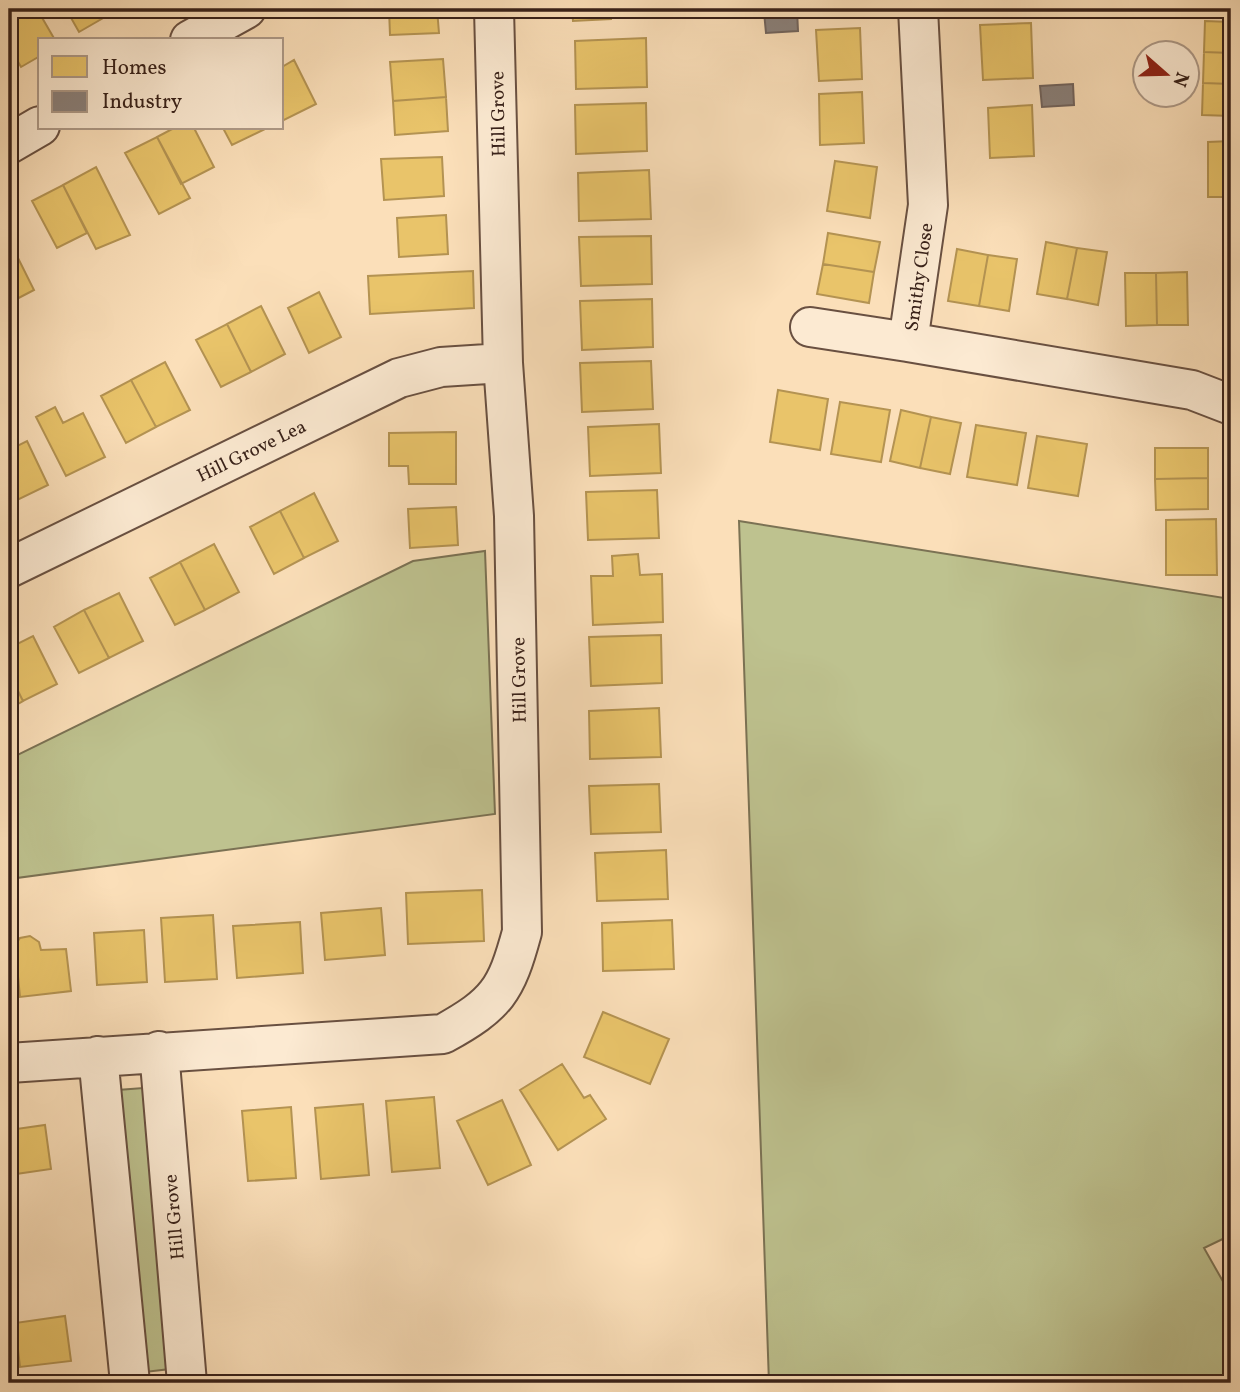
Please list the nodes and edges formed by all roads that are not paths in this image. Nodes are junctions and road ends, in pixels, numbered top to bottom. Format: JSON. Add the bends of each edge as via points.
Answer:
{"nodes":[{"id":1,"x":246,"y":9,"type":"edge"},
{"id":2,"x":495,"y":9,"type":"edge"},
{"id":3,"x":918,"y":9,"type":"edge"},
{"id":4,"x":195,"y":38,"type":"edge"},
{"id":5,"x":38,"y":127,"type":"edge"},
{"id":6,"x":9,"y":144,"type":"edge"},
{"id":7,"x":810,"y":327,"type":"dead end"},
{"id":8,"x":908,"y":342,"type":"junction"},
{"id":9,"x":503,"y":363,"type":"junction"},
{"id":10,"x":1231,"y":405,"type":"edge"},
{"id":11,"x":9,"y":568,"type":"edge"},
{"id":12,"x":159,"y":1051,"type":"junction"},
{"id":13,"x":98,"y":1056,"type":"junction"},
{"id":14,"x":9,"y":1063,"type":"edge"},
{"id":15,"x":130,"y":1383,"type":"edge"},
{"id":16,"x":187,"y":1383,"type":"edge"}],
"edges":[{"from":1,"to":4,"type":"street"},
{"from":2,"to":9,"type":"street","name":"Hill Grove"},
{"from":3,"to":8,"type":"street","name":"Smithy Close","via":[[929,205]]},
{"from":5,"to":6,"type":"street"},
{"from":7,"to":8,"type":"street"},
{"from":8,"to":10,"type":"street","name":"Smithy Close","via":[[1192,390]]},
{"from":9,"to":11,"type":"street","name":"Hill Grove Lea","via":[[440,367],[399,378]]},
{"from":9,"to":12,"type":"street","name":"Hill Grove","via":[[514,516],[522,932],[509,979],[477,1015],[443,1034]]},
{"from":12,"to":13,"type":"street","name":"Hill Grove"},
{"from":12,"to":16,"type":"street","name":"Hill Grove"},
{"from":13,"to":14,"type":"street","name":"Hill Grove"},
{"from":13,"to":15,"type":"street"}]}
